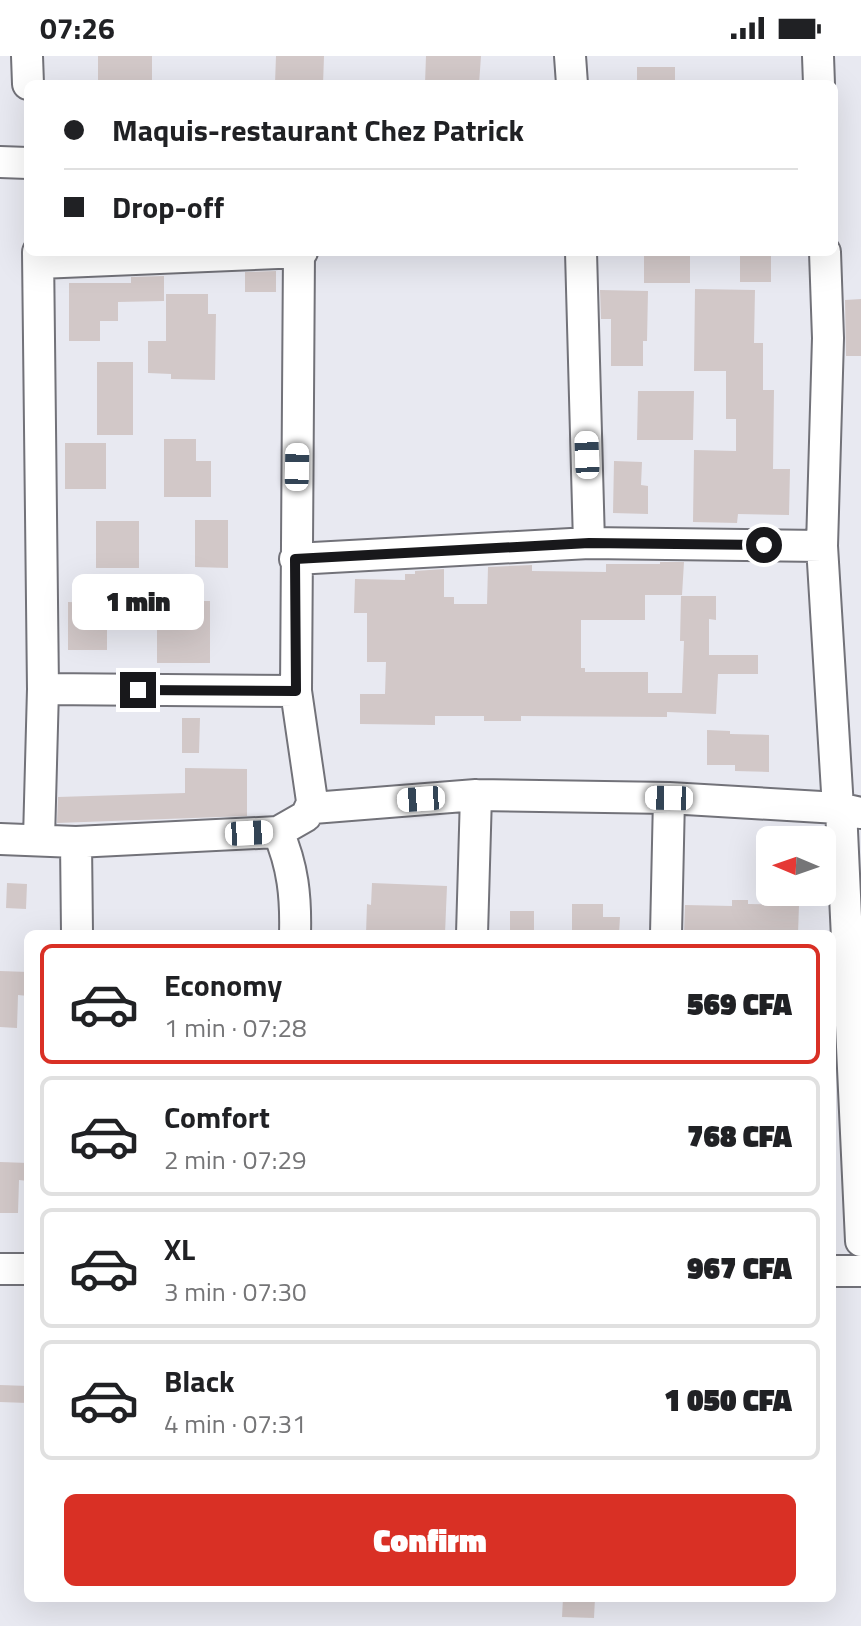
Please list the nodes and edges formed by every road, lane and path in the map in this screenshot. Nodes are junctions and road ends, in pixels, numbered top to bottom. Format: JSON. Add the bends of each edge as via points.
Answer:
{"nodes":[{"id":1,"x":27,"y":56,"type":"edge"},
{"id":2,"x":570,"y":56,"type":"edge"},
{"id":3,"x":818,"y":56,"type":"edge"},
{"id":4,"x":28,"y":80,"type":"edge"},
{"id":5,"x":572,"y":80,"type":"edge"},
{"id":6,"x":819,"y":80,"type":"edge"},
{"id":7,"x":0,"y":162,"type":"edge"},
{"id":8,"x":24,"y":163,"type":"edge"},
{"id":9,"x":91,"y":256,"type":"edge"},
{"id":10,"x":301,"y":256,"type":"edge"},
{"id":11,"x":581,"y":256,"type":"edge"},
{"id":12,"x":825,"y":256,"type":"edge"},
{"id":13,"x":38,"y":257,"type":"edge"},
{"id":14,"x":589,"y":543,"type":"junction"},
{"id":15,"x":822,"y":546,"type":"junction"},
{"id":16,"x":295,"y":559,"type":"junction"},
{"id":17,"x":43,"y":689,"type":"junction"},
{"id":18,"x":296,"y":691,"type":"junction"},
{"id":19,"x":476,"y":795,"type":"junction"},
{"id":20,"x":669,"y":798,"type":"junction"},
{"id":21,"x":313,"y":808,"type":"junction"},
{"id":22,"x":847,"y":810,"type":"edge"},
{"id":23,"x":278,"y":832,"type":"junction"},
{"id":24,"x":0,"y":839,"type":"edge"},
{"id":25,"x":39,"y":839,"type":"junction"},
{"id":26,"x":76,"y":842,"type":"junction"},
{"id":27,"x":77,"y":930,"type":"edge"},
{"id":28,"x":295,"y":930,"type":"edge"},
{"id":29,"x":472,"y":930,"type":"edge"},
{"id":30,"x":666,"y":930,"type":"edge"},
{"id":31,"x":861,"y":1241,"type":"edge"},
{"id":32,"x":0,"y":1269,"type":"edge"},
{"id":33,"x":24,"y":1269,"type":"edge"},
{"id":34,"x":836,"y":1271,"type":"edge"},
{"id":35,"x":861,"y":1271,"type":"edge"}],
"edges":[{"from":1,"to":4,"type":"street"},
{"from":2,"to":5,"type":"street"},
{"from":3,"to":6,"type":"street"},
{"from":7,"to":8,"type":"street"},
{"from":9,"to":13,"type":"street"},
{"from":10,"to":16,"type":"street"},
{"from":11,"to":14,"type":"street"},
{"from":12,"to":15,"type":"street"},
{"from":13,"to":17,"type":"street"},
{"from":14,"to":15,"type":"street"},
{"from":14,"to":16,"type":"street"},
{"from":15,"to":22,"type":"street"},
{"from":16,"to":18,"type":"street"},
{"from":17,"to":18,"type":"street"},
{"from":17,"to":25,"type":"street"},
{"from":18,"to":21,"type":"street"},
{"from":19,"to":20,"type":"street"},
{"from":19,"to":21,"type":"street"},
{"from":19,"to":29,"type":"street"},
{"from":20,"to":22,"type":"street"},
{"from":20,"to":30,"type":"street"},
{"from":21,"to":23,"type":"street","via":[[312,803],[306,816]]},
{"from":22,"to":31,"type":"street"},
{"from":23,"to":26,"type":"street"},
{"from":23,"to":28,"type":"street","via":[[294,880]]},
{"from":24,"to":25,"type":"street"},
{"from":25,"to":26,"type":"street"},
{"from":26,"to":27,"type":"street"},
{"from":32,"to":33,"type":"street"},
{"from":34,"to":35,"type":"street"}]}
